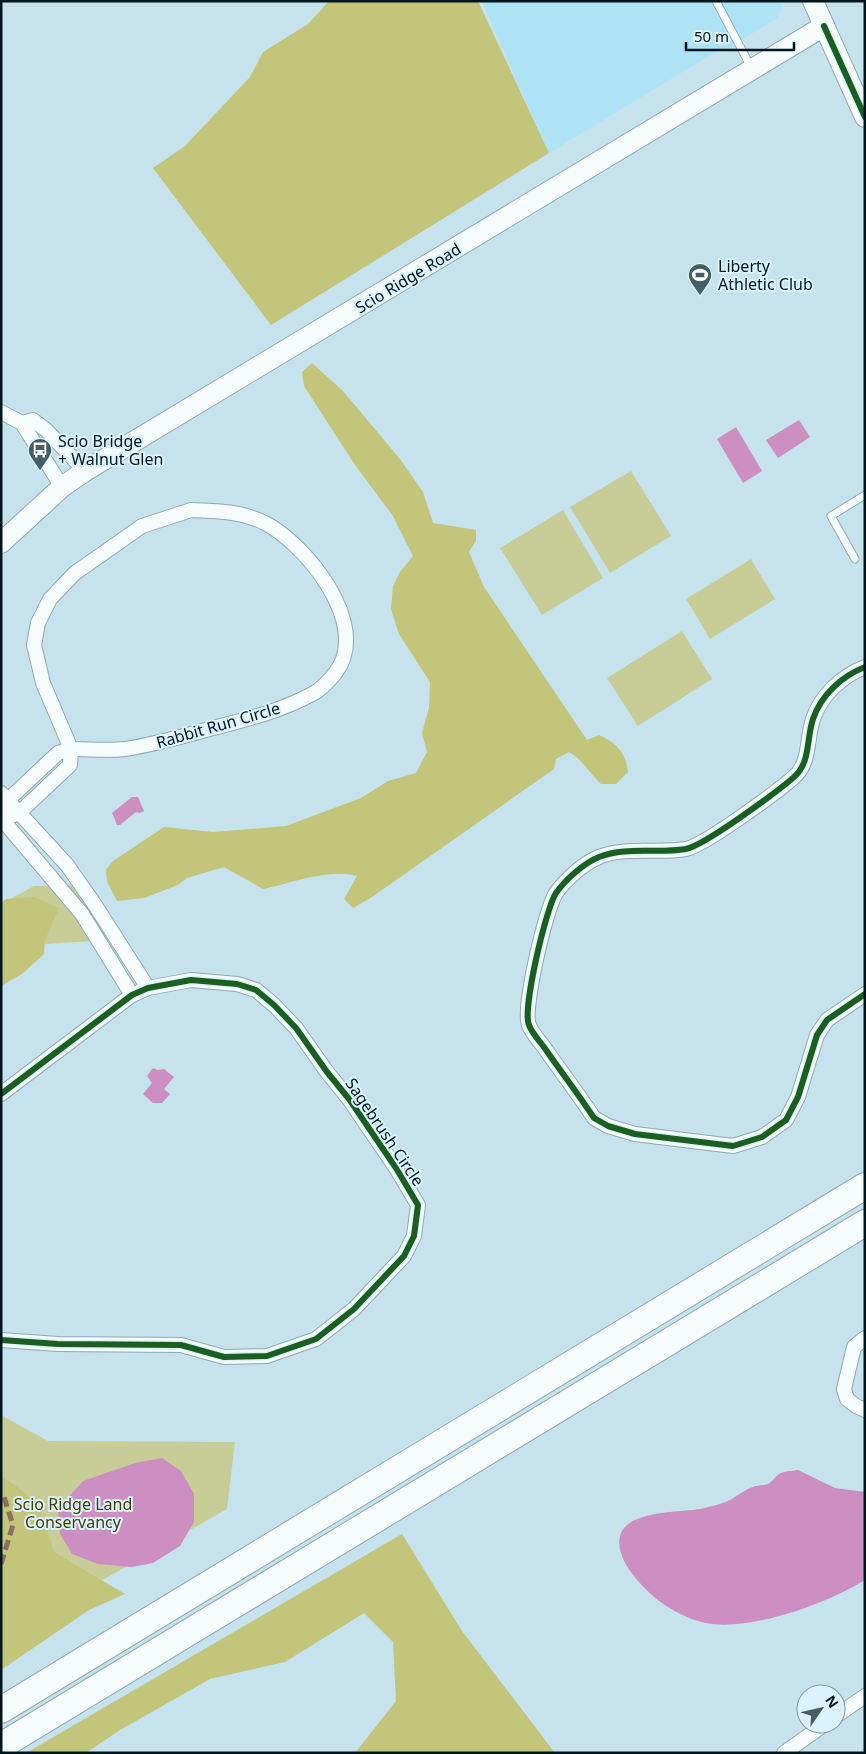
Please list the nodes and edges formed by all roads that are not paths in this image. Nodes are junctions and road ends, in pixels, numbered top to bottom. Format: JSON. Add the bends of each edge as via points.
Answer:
{"nodes":[{"id":1,"x":716,"y":1,"type":"edge"},
{"id":2,"x":813,"y":1,"type":"edge"},
{"id":3,"x":824,"y":26,"type":"junction"},
{"id":4,"x":752,"y":69,"type":"junction"},
{"id":5,"x":865,"y":117,"type":"edge"},
{"id":6,"x":1,"y":412,"type":"edge"},
{"id":7,"x":22,"y":423,"type":"junction"},
{"id":8,"x":85,"y":471,"type":"junction"},
{"id":9,"x":62,"y":487,"type":"junction"},
{"id":10,"x":865,"y":495,"type":"edge"},
{"id":11,"x":1,"y":543,"type":"edge"},
{"id":12,"x":855,"y":559,"type":"dead end"},
{"id":13,"x":865,"y":667,"type":"edge"},
{"id":14,"x":72,"y":749,"type":"junction"},
{"id":15,"x":4,"y":796,"type":"edge"},
{"id":16,"x":19,"y":813,"type":"junction"},
{"id":17,"x":2,"y":819,"type":"edge"},
{"id":18,"x":95,"y":905,"type":"junction"},
{"id":19,"x":82,"y":914,"type":"junction"},
{"id":20,"x":148,"y":988,"type":"junction"},
{"id":21,"x":865,"y":994,"type":"edge"},
{"id":22,"x":132,"y":995,"type":"junction"},
{"id":23,"x":1,"y":1094,"type":"edge"},
{"id":24,"x":865,"y":1186,"type":"edge"},
{"id":25,"x":865,"y":1223,"type":"edge"},
{"id":26,"x":865,"y":1338,"type":"edge"},
{"id":27,"x":1,"y":1340,"type":"edge"},
{"id":28,"x":865,"y":1410,"type":"edge"},
{"id":29,"x":865,"y":1696,"type":"edge"},
{"id":30,"x":846,"y":1709,"type":"edge"},
{"id":31,"x":1,"y":1710,"type":"edge"},
{"id":32,"x":811,"y":1734,"type":"edge"},
{"id":33,"x":1,"y":1746,"type":"edge"},
{"id":34,"x":784,"y":1753,"type":"edge"}],
"edges":[{"from":1,"to":4,"type":"lane"},
{"from":2,"to":3,"type":"street"},
{"from":3,"to":4,"type":"street","name":"Scio Ridge Road"},
{"from":3,"to":5,"type":"street"},
{"from":4,"to":8,"type":"street","name":"Scio Ridge Road"},
{"from":6,"to":7,"type":"street"},
{"from":7,"to":8,"type":"street","via":[[33,420]]},
{"from":7,"to":9,"type":"street"},
{"from":8,"to":9,"type":"street","name":"Scio Ridge Road"},
{"from":9,"to":11,"type":"street","name":"Scio Ridge Road"},
{"from":10,"to":12,"type":"lane","via":[[831,516]]},
{"from":13,"to":21,"type":"street","via":[[846,676],[826,696],[813,718],[805,763],[794,777],[698,845],[664,851],[615,852],[598,857],[578,870],[556,893],[546,917],[531,989],[528,1024],[594,1118],[634,1134],[733,1146],[762,1137],[786,1120],[798,1097],[818,1035],[827,1020]]},
{"from":14,"to":14,"type":"street","name":"Rabbit Run Circle","via":[[43,683],[34,645],[38,623],[50,599],[75,573],[142,526],[191,510],[232,511],[264,523],[288,539],[328,587],[344,617],[347,644],[336,672],[315,692],[244,721],[160,742],[123,749]]},
{"from":14,"to":15,"type":"street","name":"Rabbit Run Circle","via":[[58,753]]},
{"from":14,"to":16,"type":"street","via":[[70,765]]},
{"from":15,"to":16,"type":"street"},
{"from":15,"to":17,"type":"street"},
{"from":16,"to":17,"type":"street"},
{"from":16,"to":18,"type":"street","via":[[67,865]]},
{"from":17,"to":19,"type":"street"},
{"from":18,"to":19,"type":"street"},
{"from":18,"to":20,"type":"street"},
{"from":19,"to":22,"type":"street"},
{"from":20,"to":22,"type":"street","name":"Sagebrush Circle"},
{"from":20,"to":27,"type":"street","name":"Sagebrush Circle","via":[[191,980],[237,984],[256,990],[274,1005],[296,1028],[396,1168],[418,1205],[414,1236],[404,1256],[354,1309],[316,1340],[267,1356],[224,1357],[181,1345]]},
{"from":22,"to":23,"type":"street","name":"Sagebrush Circle"},
{"from":24,"to":31,"type":"highway"},
{"from":25,"to":33,"type":"highway"},
{"from":26,"to":28,"type":"street","via":[[854,1347],[844,1389],[847,1400]]},
{"from":29,"to":30,"type":"street"},
{"from":32,"to":34,"type":"street"}]}
